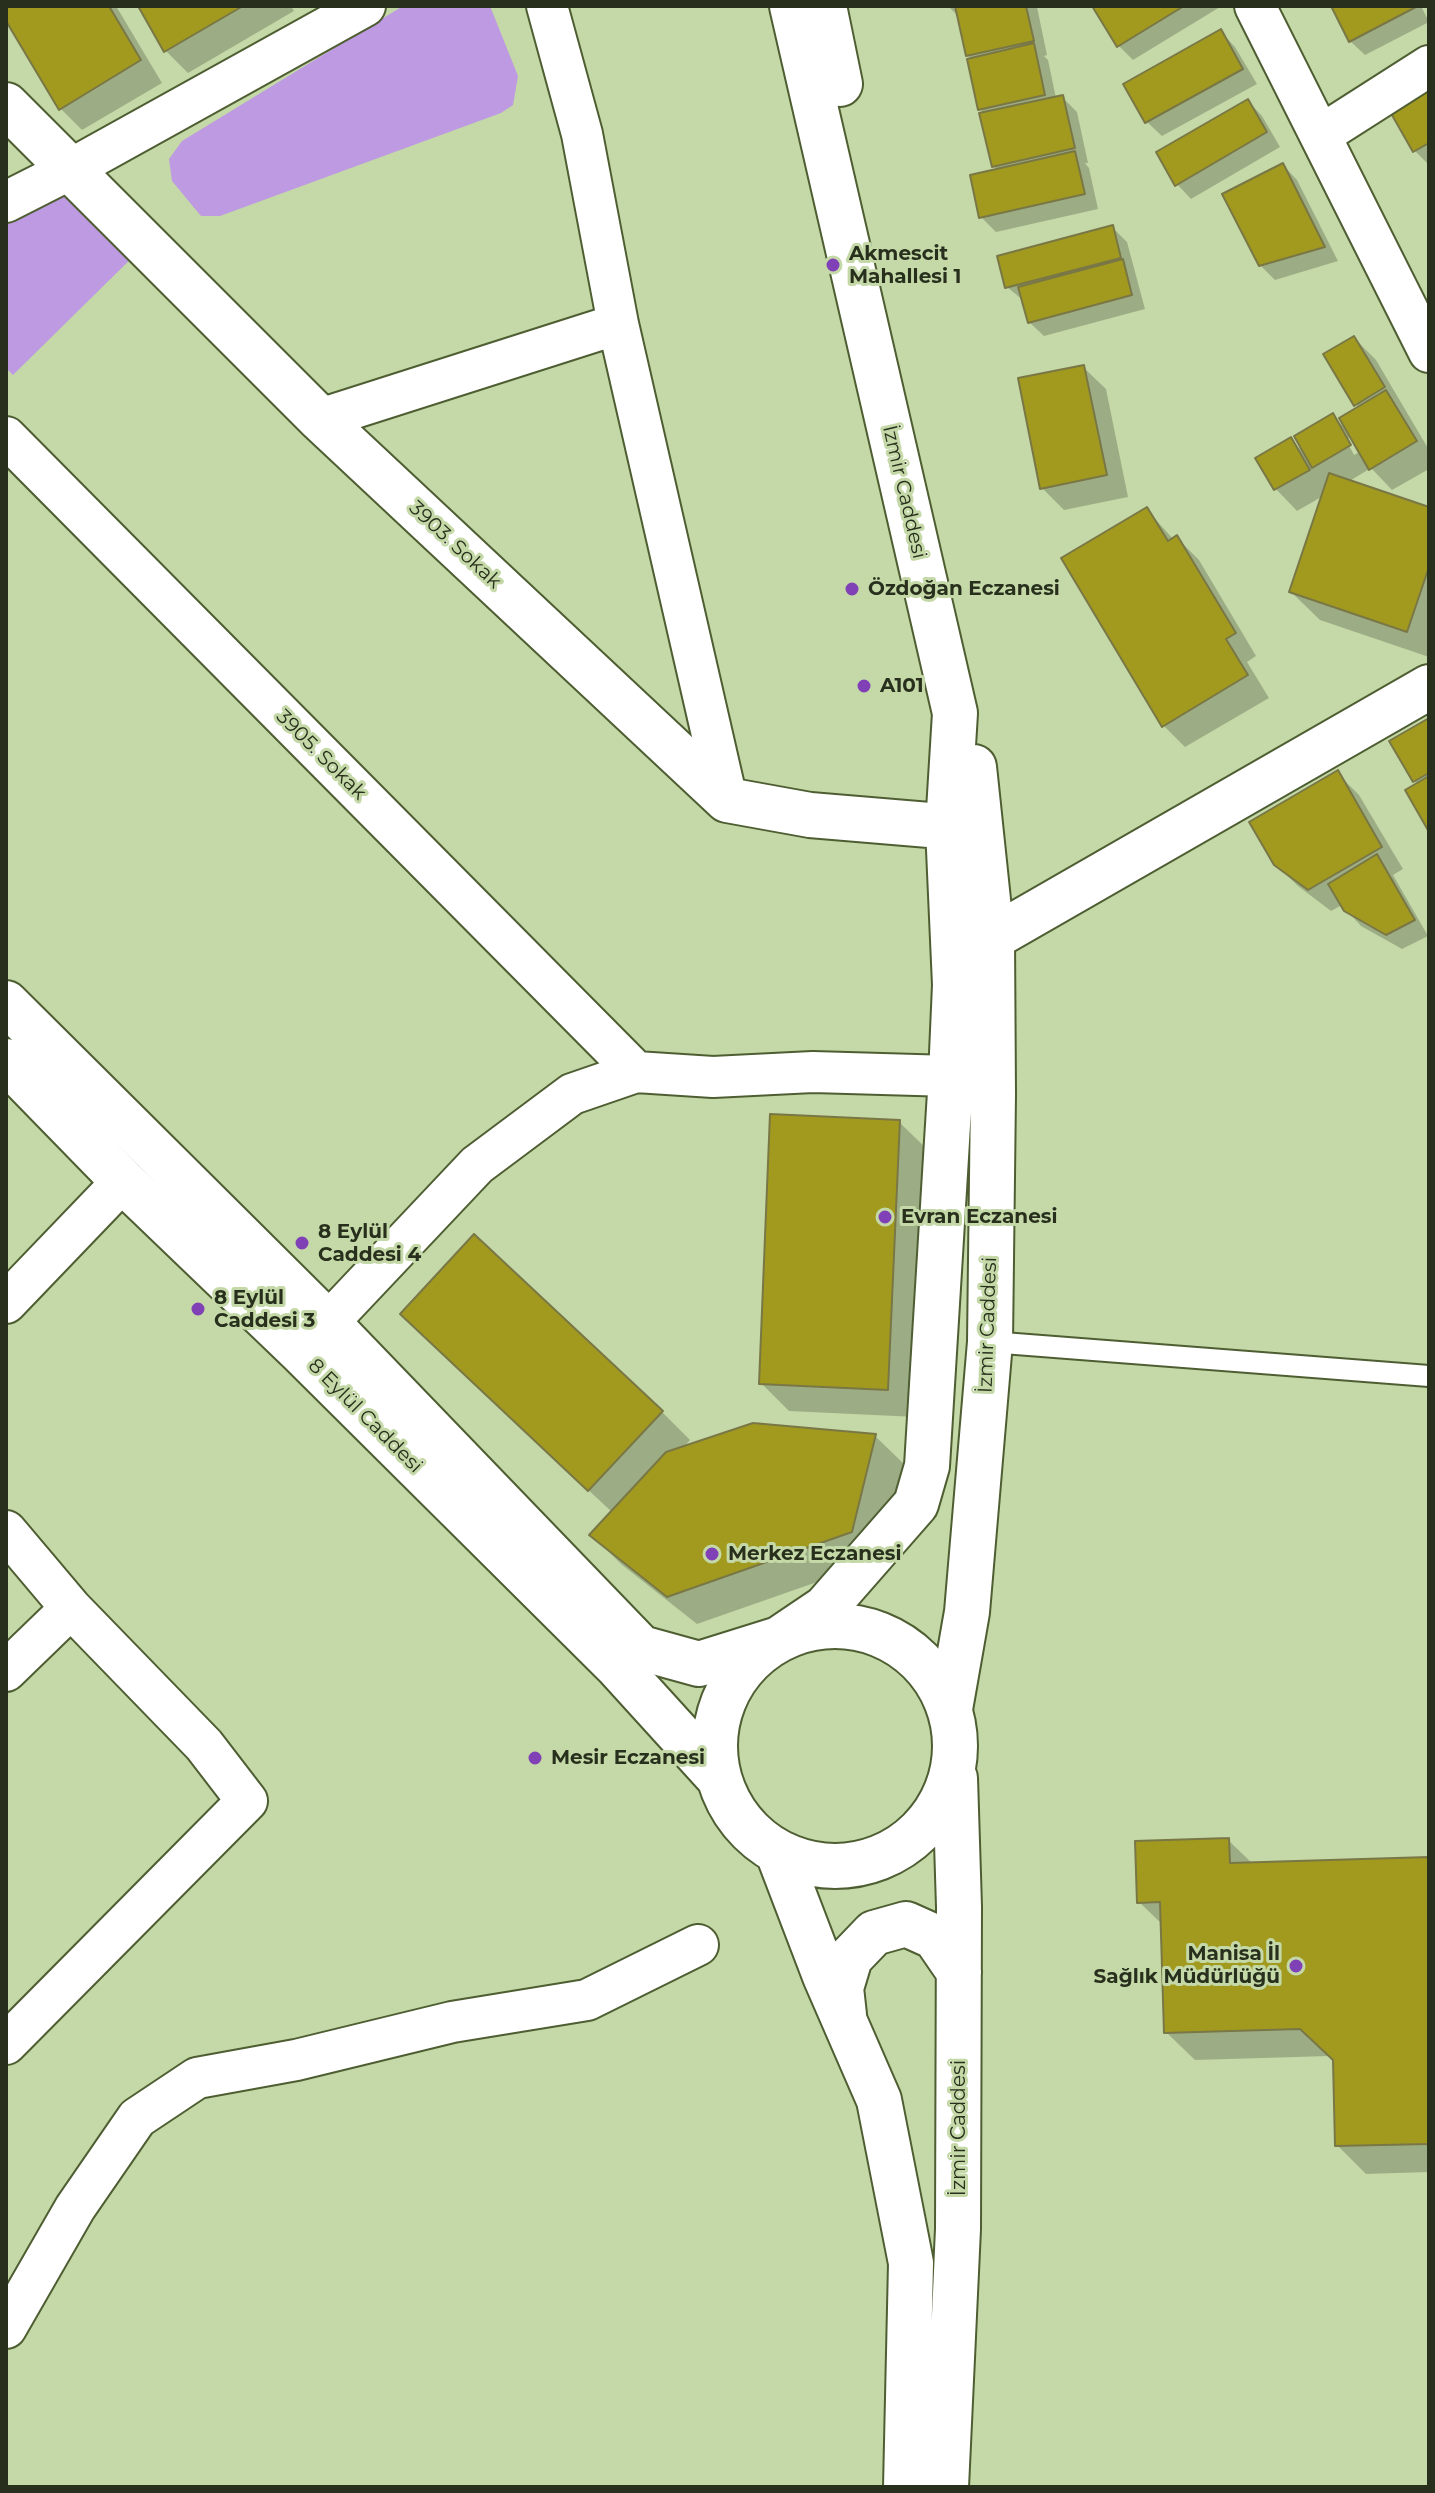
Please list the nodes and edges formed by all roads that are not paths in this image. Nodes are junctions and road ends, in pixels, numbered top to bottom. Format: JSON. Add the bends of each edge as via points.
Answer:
{"nodes":[{"id":1,"x":365,"y":6,"type":"edge"},
{"id":2,"x":547,"y":6,"type":"edge"},
{"id":3,"x":792,"y":6,"type":"edge"},
{"id":4,"x":824,"y":6,"type":"edge"},
{"id":5,"x":1255,"y":6,"type":"edge"},
{"id":6,"x":1429,"y":66,"type":"edge"},
{"id":7,"x":6,"y":105,"type":"edge"},
{"id":8,"x":1321,"y":135,"type":"junction"},
{"id":9,"x":71,"y":169,"type":"junction"},
{"id":10,"x":6,"y":202,"type":"edge"},
{"id":11,"x":618,"y":324,"type":"junction"},
{"id":12,"x":1429,"y":352,"type":"edge"},
{"id":13,"x":320,"y":419,"type":"junction"},
{"id":14,"x":6,"y":437,"type":"edge"},
{"id":15,"x":1429,"y":687,"type":"edge"},
{"id":16,"x":727,"y":800,"type":"junction"},
{"id":17,"x":964,"y":828,"type":"junction"},
{"id":18,"x":992,"y":938,"type":"junction"},
{"id":19,"x":955,"y":985,"type":"junction"},
{"id":20,"x":6,"y":1003,"type":"edge"},
{"id":21,"x":6,"y":1061,"type":"edge"},
{"id":22,"x":636,"y":1072,"type":"junction"},
{"id":23,"x":951,"y":1076,"type":"junction"},
{"id":24,"x":123,"y":1181,"type":"junction"},
{"id":25,"x":6,"y":1303,"type":"edge"},
{"id":26,"x":314,"y":1337,"type":"junction"},
{"id":27,"x":990,"y":1342,"type":"junction"},
{"id":28,"x":1429,"y":1376,"type":"edge"},
{"id":29,"x":6,"y":1531,"type":"edge"},
{"id":30,"x":71,"y":1608,"type":"junction"},
{"id":31,"x":779,"y":1639,"type":"junction"},
{"id":32,"x":6,"y":1671,"type":"edge"},
{"id":33,"x":950,"y":1709,"type":"junction"},
{"id":34,"x":954,"y":1769,"type":"junction"},
{"id":35,"x":718,"y":1777,"type":"junction"},
{"id":36,"x":778,"y":1853,"type":"junction"},
{"id":37,"x":698,"y":1945,"type":"dead end"},
{"id":38,"x":959,"y":1972,"type":"junction"},
{"id":39,"x":845,"y":2022,"type":"junction"},
{"id":40,"x":6,"y":2044,"type":"edge"},
{"id":41,"x":6,"y":2328,"type":"edge"},
{"id":42,"x":906,"y":2487,"type":"edge"},
{"id":43,"x":946,"y":2487,"type":"edge"}],
"edges":[{"from":1,"to":9,"type":"street"},
{"from":2,"to":11,"type":"street","via":[[582,134]]},
{"from":3,"to":17,"type":"main road","name":"İzmir Caddesi","via":[[955,713]]},
{"from":4,"to":17,"type":"main road","name":"İzmir Caddesi","via":[[968,705]]},
{"from":5,"to":8,"type":"street"},
{"from":6,"to":8,"type":"street"},
{"from":7,"to":9,"type":"main road","name":"3903. Sokak"},
{"from":8,"to":12,"type":"street"},
{"from":9,"to":10,"type":"street"},
{"from":9,"to":13,"type":"main road","name":"3903. Sokak"},
{"from":11,"to":13,"type":"street"},
{"from":11,"to":16,"type":"street"},
{"from":13,"to":16,"type":"main road","name":"3903. Sokak"},
{"from":14,"to":22,"type":"street","name":"3905. Sokak"},
{"from":15,"to":18,"type":"main road"},
{"from":16,"to":17,"type":"main road","via":[[810,815]]},
{"from":17,"to":18,"type":"main road","name":"İzmir Caddesi"},
{"from":17,"to":19,"type":"main road","name":"İzmir Caddesi"},
{"from":18,"to":19,"type":"main road"},
{"from":18,"to":27,"type":"main road","name":"İzmir Caddesi"},
{"from":19,"to":23,"type":"main road","name":"İzmir Caddesi"},
{"from":20,"to":26,"type":"main road"},
{"from":21,"to":24,"type":"main road","name":"8 Eylül Caddesi"},
{"from":22,"to":23,"type":"street","via":[[713,1077],[813,1072]]},
{"from":22,"to":26,"type":"street","via":[[572,1094],[477,1165]]},
{"from":23,"to":31,"type":"main road","name":"İzmir Caddesi","via":[[927,1466],[916,1504],[825,1608]]},
{"from":24,"to":25,"type":"street"},
{"from":24,"to":26,"type":"main road","name":"8 Eylül Caddesi"},
{"from":26,"to":31,"type":"main road","via":[[641,1648],[699,1664]]},
{"from":26,"to":35,"type":"main road","name":"8 Eylül Caddesi"},
{"from":27,"to":28,"type":"lane"},
{"from":27,"to":33,"type":"main road","name":"İzmir Caddesi","via":[[967,1612]]},
{"from":29,"to":30,"type":"street"},
{"from":30,"to":32,"type":"street"},
{"from":30,"to":40,"type":"street","via":[[204,1745],[247,1801]]},
{"from":31,"to":33,"type":"main road","via":[[836,1625],[874,1630],[907,1649],[934,1675]]},
{"from":31,"to":35,"type":"main road","via":[[738,1673],[720,1706],[714,1742]]},
{"from":33,"to":34,"type":"main road"},
{"from":34,"to":36,"type":"main road","via":[[942,1805],[919,1835],[888,1856],[851,1866],[814,1865]]},
{"from":34,"to":38,"type":"main road","name":"İzmir Caddesi"},
{"from":35,"to":36,"type":"main road","via":[[731,1808],[751,1833]]},
{"from":36,"to":39,"type":"main road"},
{"from":37,"to":41,"type":"street","via":[[587,2000],[452,2022],[197,2078],[137,2118],[75,2208]]},
{"from":38,"to":39,"type":"main road","via":[[935,1937],[906,1924],[874,1933],[850,1958],[841,1988]]},
{"from":38,"to":43,"type":"main road","name":"İzmir Caddesi","via":[[958,2229]]},
{"from":39,"to":42,"type":"main road","via":[[879,2100],[911,2263]]}]}
